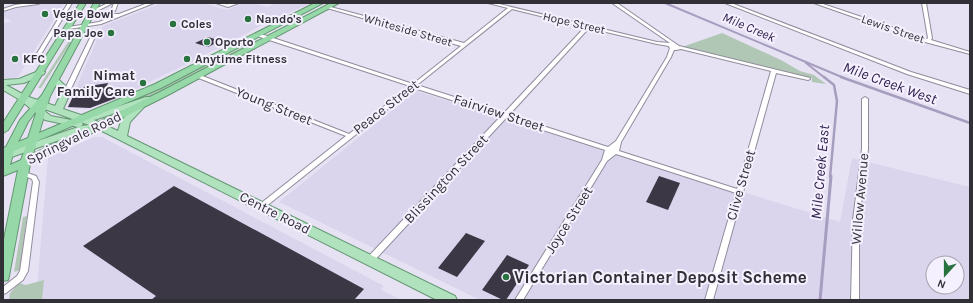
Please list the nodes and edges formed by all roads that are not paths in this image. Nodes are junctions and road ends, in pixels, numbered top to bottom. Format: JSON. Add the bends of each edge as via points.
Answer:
{"nodes":[{"id":1,"x":38,"y":3,"type":"edge"},
{"id":2,"x":70,"y":3,"type":"edge"},
{"id":3,"x":84,"y":3,"type":"edge"},
{"id":4,"x":97,"y":3,"type":"edge"},
{"id":5,"x":111,"y":3,"type":"edge"},
{"id":6,"x":116,"y":3,"type":"edge"},
{"id":7,"x":152,"y":3,"type":"edge"},
{"id":8,"x":218,"y":3,"type":"edge"},
{"id":9,"x":237,"y":3,"type":"edge"},
{"id":10,"x":320,"y":3,"type":"edge"},
{"id":11,"x":336,"y":3,"type":"edge"},
{"id":12,"x":490,"y":3,"type":"edge"},
{"id":13,"x":614,"y":3,"type":"edge"},
{"id":14,"x":727,"y":3,"type":"edge"},
{"id":15,"x":816,"y":3,"type":"edge"},
{"id":16,"x":924,"y":3,"type":"edge"},
{"id":17,"x":328,"y":7,"type":"junction"},
{"id":18,"x":511,"y":8,"type":"junction"},
{"id":19,"x":3,"y":10,"type":"edge"},
{"id":20,"x":93,"y":11,"type":"junction"},
{"id":21,"x":112,"y":11,"type":"dead end"},
{"id":22,"x":124,"y":14,"type":"junction"},
{"id":23,"x":588,"y":26,"type":"junction"},
{"id":24,"x":69,"y":28,"type":"junction"},
{"id":25,"x":83,"y":30,"type":"junction"},
{"id":26,"x":259,"y":34,"type":"junction"},
{"id":27,"x":270,"y":38,"type":"junction"},
{"id":28,"x":926,"y":40,"type":"junction"},
{"id":29,"x":464,"y":45,"type":"junction"},
{"id":30,"x":675,"y":47,"type":"junction"},
{"id":31,"x":970,"y":53,"type":"edge"},
{"id":32,"x":35,"y":59,"type":"dead end"},
{"id":33,"x":774,"y":71,"type":"junction"},
{"id":34,"x":41,"y":72,"type":"junction"},
{"id":35,"x":198,"y":76,"type":"junction"},
{"id":36,"x":808,"y":79,"type":"dead end"},
{"id":37,"x":55,"y":81,"type":"junction"},
{"id":38,"x":3,"y":83,"type":"edge"},
{"id":39,"x":414,"y":85,"type":"junction"},
{"id":40,"x":3,"y":87,"type":"edge"},
{"id":41,"x":67,"y":91,"type":"junction"},
{"id":42,"x":970,"y":92,"type":"edge"},
{"id":43,"x":163,"y":94,"type":"junction"},
{"id":44,"x":23,"y":98,"type":"junction"},
{"id":45,"x":865,"y":99,"type":"dead end"},
{"id":46,"x":41,"y":105,"type":"junction"},
{"id":47,"x":141,"y":105,"type":"junction"},
{"id":48,"x":58,"y":110,"type":"junction"},
{"id":49,"x":505,"y":115,"type":"junction"},
{"id":50,"x":84,"y":119,"type":"junction"},
{"id":51,"x":68,"y":123,"type":"junction"},
{"id":52,"x":100,"y":126,"type":"junction"},
{"id":53,"x":3,"y":130,"type":"edge"},
{"id":54,"x":122,"y":136,"type":"junction"},
{"id":55,"x":350,"y":136,"type":"junction"},
{"id":56,"x":31,"y":143,"type":"junction"},
{"id":57,"x":612,"y":150,"type":"junction"},
{"id":58,"x":7,"y":151,"type":"edge"},
{"id":59,"x":24,"y":167,"type":"junction"},
{"id":60,"x":3,"y":172,"type":"edge"},
{"id":61,"x":739,"y":192,"type":"junction"},
{"id":62,"x":262,"y":206,"type":"junction"},
{"id":63,"x":370,"y":260,"type":"junction"},
{"id":64,"x":3,"y":276,"type":"edge"},
{"id":65,"x":3,"y":291,"type":"edge"},
{"id":66,"x":450,"y":300,"type":"edge"},
{"id":67,"x":519,"y":300,"type":"edge"},
{"id":68,"x":709,"y":300,"type":"edge"},
{"id":69,"x":855,"y":300,"type":"edge"}],
"edges":[{"from":1,"to":19,"type":"street"},
{"from":2,"to":32,"type":"street"},
{"from":3,"to":24,"type":"highway"},
{"from":4,"to":20,"type":"highway"},
{"from":5,"to":20,"type":"street"},
{"from":6,"to":21,"type":"street"},
{"from":7,"to":22,"type":"street"},
{"from":8,"to":9,"type":"street","via":[[228,6]]},
{"from":10,"to":26,"type":"highway","name":"Springvale Road"},
{"from":11,"to":17,"type":"highway","name":"Springvale Road"},
{"from":12,"to":18,"type":"street","name":"Hope Street"},
{"from":13,"to":30,"type":"street"},
{"from":14,"to":42,"type":"street","via":[[909,73]]},
{"from":15,"to":28,"type":"street","name":"Lewis Street"},
{"from":16,"to":28,"type":"street","via":[[930,38]]},
{"from":17,"to":27,"type":"highway","name":"Springvale Road"},
{"from":17,"to":29,"type":"street","name":"Whiteside Street"},
{"from":18,"to":23,"type":"street","name":"Hope Street"},
{"from":18,"to":29,"type":"street","name":"Peace Street"},
{"from":20,"to":22,"type":"street","via":[[108,15]]},
{"from":20,"to":25,"type":"highway"},
{"from":22,"to":25,"type":"street"},
{"from":23,"to":30,"type":"street","name":"Hope Street"},
{"from":23,"to":49,"type":"street","name":"Blissington Street"},
{"from":24,"to":25,"type":"street"},
{"from":24,"to":34,"type":"highway"},
{"from":25,"to":37,"type":"highway"},
{"from":25,"to":41,"type":"street","via":[[93,36]]},
{"from":26,"to":27,"type":"street","name":"Fairview Street"},
{"from":26,"to":50,"type":"highway","name":"Springvale Road","via":[[158,86]]},
{"from":27,"to":35,"type":"highway","name":"Springvale Road"},
{"from":27,"to":39,"type":"street","name":"Fairview Street"},
{"from":28,"to":31,"type":"street","name":"Lewis Street"},
{"from":29,"to":39,"type":"street","name":"Peace Street"},
{"from":30,"to":33,"type":"street","name":"Hope Street"},
{"from":30,"to":57,"type":"street","name":"Joyce Street","via":[[618,146]]},
{"from":33,"to":36,"type":"street","name":"Hope Street"},
{"from":33,"to":61,"type":"street","name":"Clive Street"},
{"from":34,"to":38,"type":"main road","via":[[21,81]]},
{"from":34,"to":44,"type":"highway"},
{"from":35,"to":43,"type":"highway","name":"Springvale Road"},
{"from":35,"to":55,"type":"street","name":"Young Street"},
{"from":37,"to":41,"type":"main road"},
{"from":37,"to":46,"type":"highway"},
{"from":39,"to":49,"type":"street","name":"Fairview Street"},
{"from":39,"to":55,"type":"street","name":"Peace Street"},
{"from":40,"to":44,"type":"main road"},
{"from":41,"to":48,"type":"main road"},
{"from":43,"to":47,"type":"highway","name":"Springvale Road"},
{"from":43,"to":50,"type":"main road"},
{"from":44,"to":46,"type":"main road"},
{"from":44,"to":53,"type":"highway"},
{"from":45,"to":69,"type":"street","name":"Willow Avenue","via":[[865,149],[856,220]]},
{"from":46,"to":48,"type":"main road","name":"Centre Road"},
{"from":46,"to":51,"type":"main road","name":"Centre Road","via":[[51,119]]},
{"from":46,"to":56,"type":"highway"},
{"from":46,"to":58,"type":"highway"},
{"from":47,"to":52,"type":"highway","name":"Springvale Road"},
{"from":47,"to":54,"type":"main road","via":[[126,121]]},
{"from":48,"to":50,"type":"main road","name":"Centre Road"},
{"from":49,"to":57,"type":"street","name":"Fairview Street"},
{"from":49,"to":63,"type":"street","name":"Blissington Street"},
{"from":50,"to":51,"type":"main road"},
{"from":50,"to":52,"type":"main road","name":"Centre Road"},
{"from":51,"to":52,"type":"main road","name":"Centre Road"},
{"from":51,"to":56,"type":"highway","name":"Springvale Road"},
{"from":52,"to":54,"type":"main road","name":"Centre Road"},
{"from":52,"to":56,"type":"main road"},
{"from":52,"to":59,"type":"highway","name":"Springvale Road"},
{"from":54,"to":62,"type":"main road","name":"Centre Road"},
{"from":55,"to":62,"type":"street","name":"Peace Street"},
{"from":56,"to":58,"type":"main road"},
{"from":56,"to":59,"type":"highway"},
{"from":57,"to":61,"type":"street","name":"Fairview Street"},
{"from":57,"to":67,"type":"street","name":"Joyce Street","via":[[612,156],[606,160]]},
{"from":58,"to":60,"type":"highway"},
{"from":59,"to":60,"type":"highway","name":"Springvale Road"},
{"from":59,"to":64,"type":"highway"},
{"from":59,"to":65,"type":"street","via":[[36,182],[24,271],[18,280]]},
{"from":61,"to":68,"type":"street","name":"Clive Street"},
{"from":62,"to":63,"type":"main road","name":"Centre Road"},
{"from":63,"to":66,"type":"main road","name":"Centre Road"}]}
